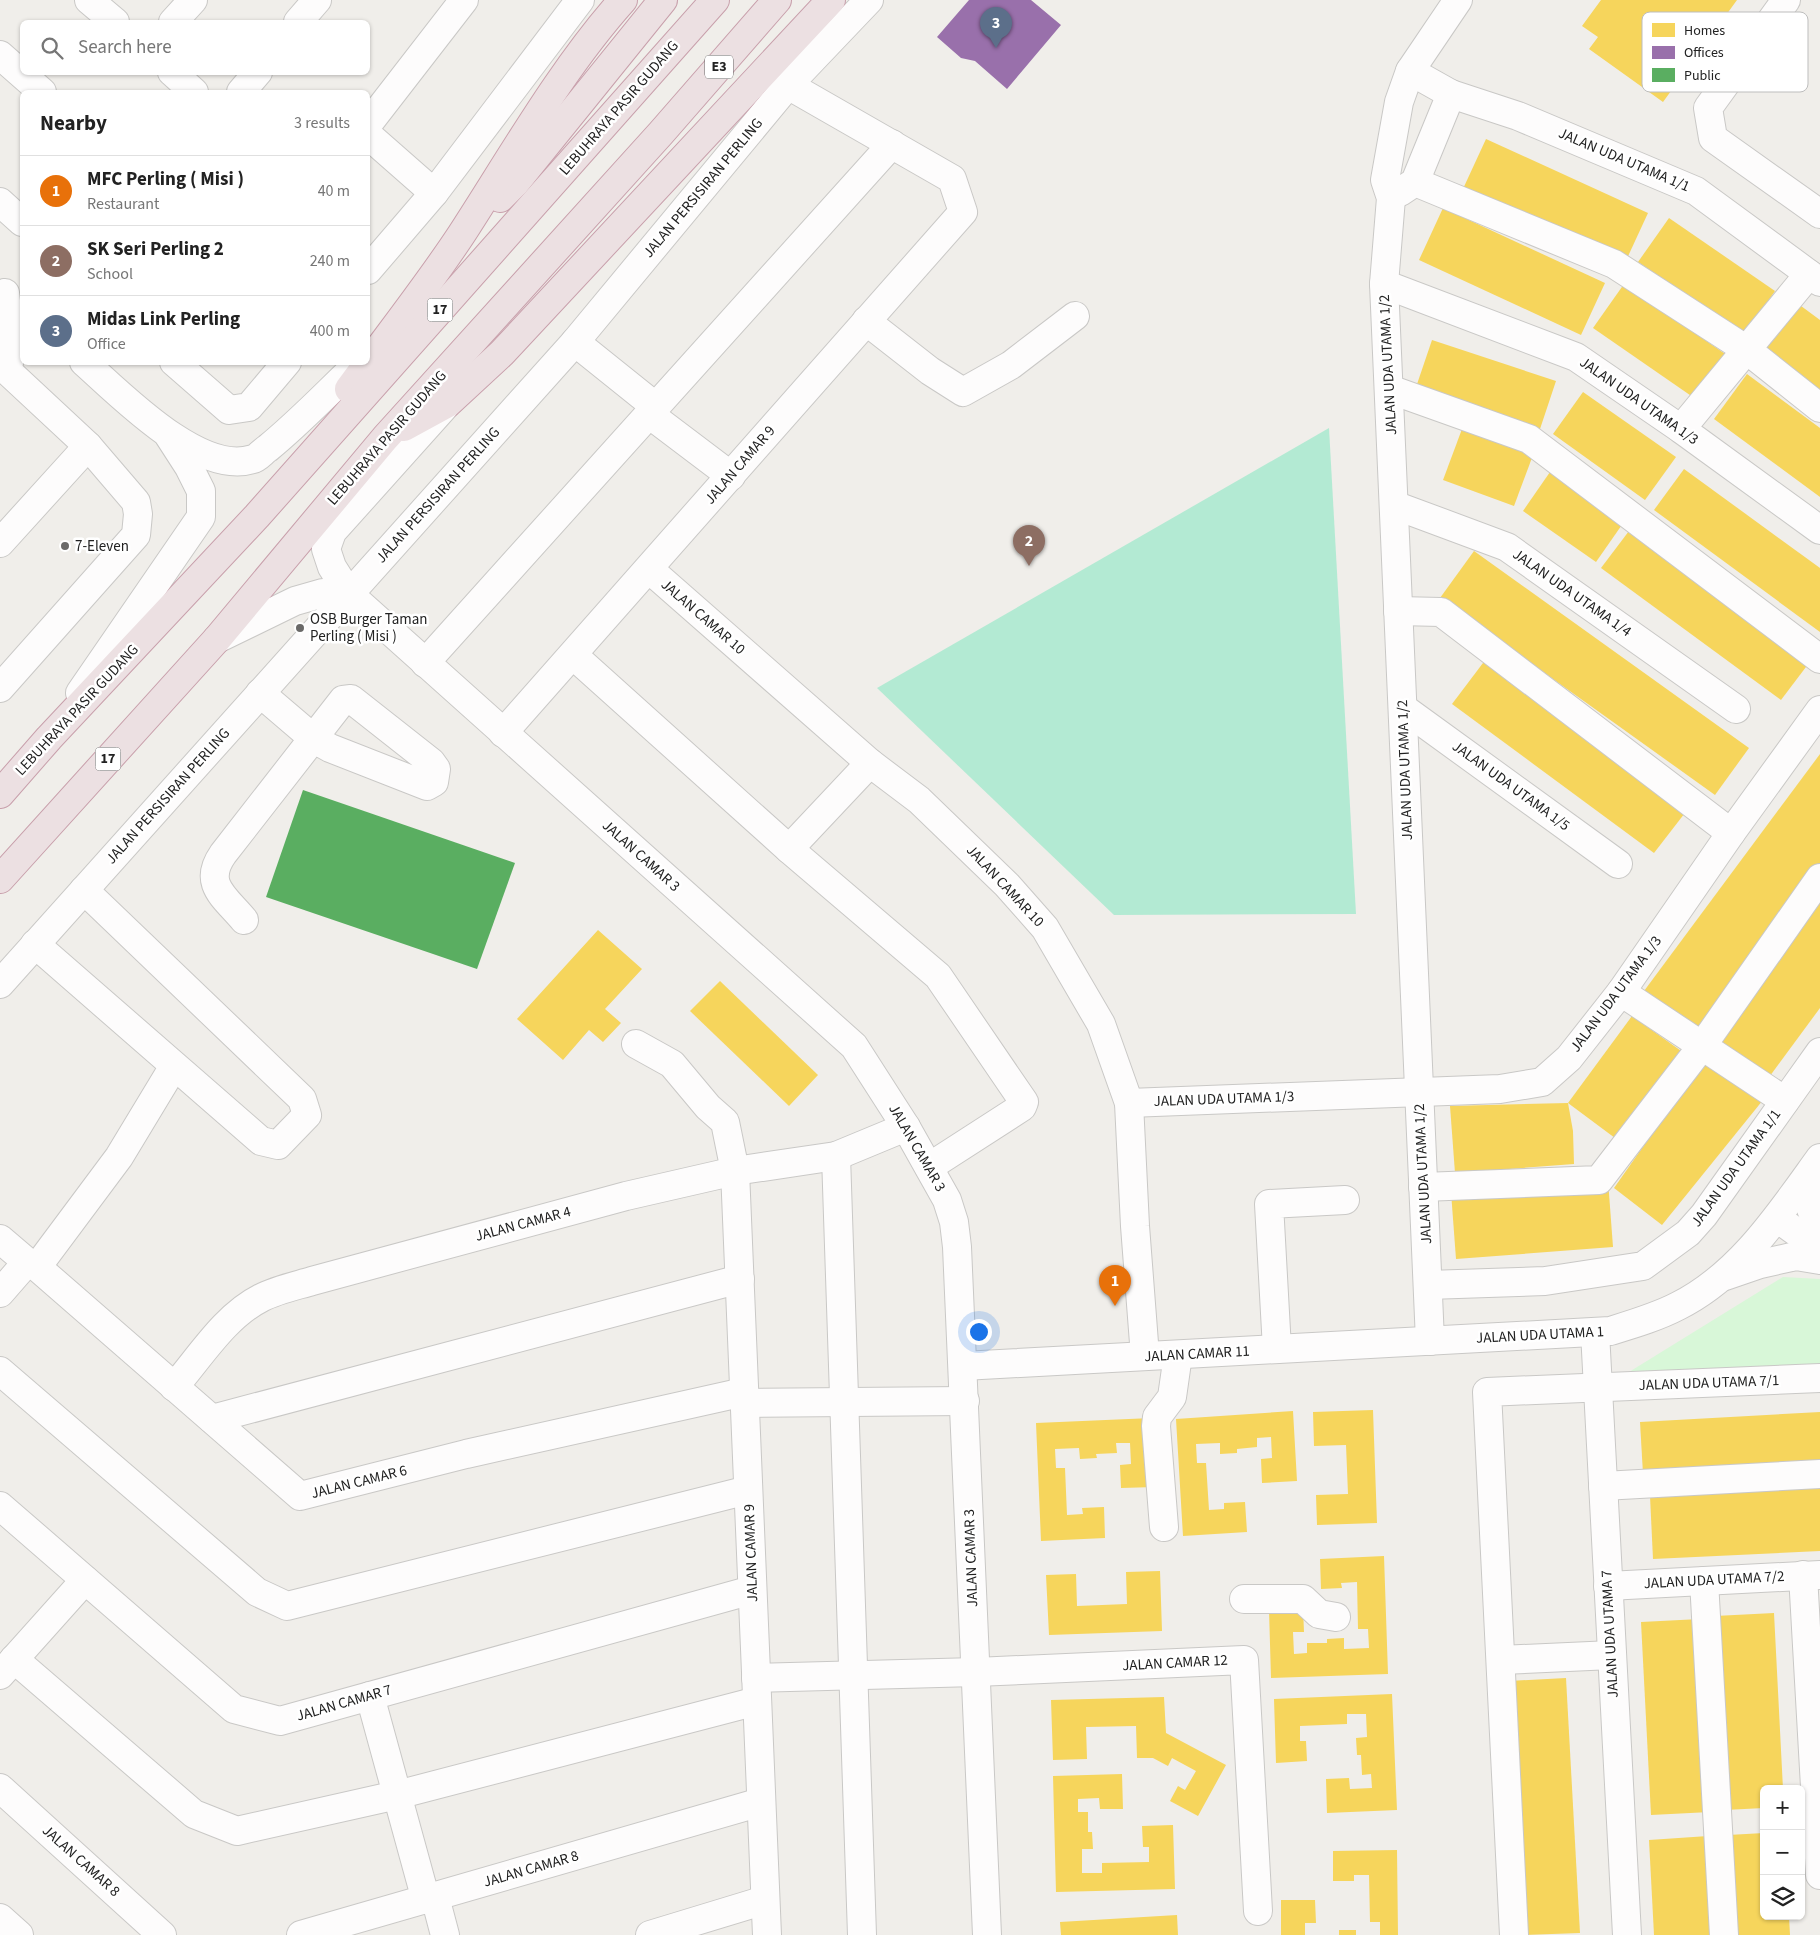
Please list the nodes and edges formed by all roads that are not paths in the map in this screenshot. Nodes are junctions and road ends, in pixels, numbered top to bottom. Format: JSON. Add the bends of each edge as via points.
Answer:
{"nodes":[{"id":1,"x":89,"y":0,"type":"edge"},
{"id":2,"x":193,"y":0,"type":"edge"},
{"id":3,"x":316,"y":0,"type":"edge"},
{"id":4,"x":464,"y":0,"type":"edge"},
{"id":5,"x":580,"y":0,"type":"edge"},
{"id":6,"x":622,"y":0,"type":"edge"},
{"id":7,"x":663,"y":0,"type":"edge"},
{"id":8,"x":715,"y":0,"type":"edge"},
{"id":9,"x":777,"y":0,"type":"edge"},
{"id":10,"x":831,"y":0,"type":"edge"},
{"id":11,"x":869,"y":0,"type":"edge"},
{"id":12,"x":1458,"y":0,"type":"edge"},
{"id":13,"x":1786,"y":0,"type":"edge"},
{"id":14,"x":1777,"y":12,"type":"edge"},
{"id":15,"x":113,"y":20,"type":"edge"},
{"id":16,"x":175,"y":20,"type":"edge"},
{"id":17,"x":300,"y":20,"type":"edge"},
{"id":18,"x":0,"y":55,"type":"edge"},
{"id":19,"x":1410,"y":71,"type":"junction"},
{"id":20,"x":20,"y":73,"type":"edge"},
{"id":21,"x":23,"y":75,"type":"edge"},
{"id":22,"x":175,"y":75,"type":"edge"},
{"id":23,"x":255,"y":75,"type":"edge"},
{"id":24,"x":788,"y":85,"type":"junction"},
{"id":25,"x":40,"y":90,"type":"edge"},
{"id":26,"x":192,"y":90,"type":"edge"},
{"id":27,"x":243,"y":90,"type":"edge"},
{"id":28,"x":1720,"y":92,"type":"edge"},
{"id":29,"x":1451,"y":94,"type":"junction"},
{"id":30,"x":370,"y":121,"type":"edge"},
{"id":31,"x":660,"y":133,"type":"joint"},
{"id":32,"x":370,"y":137,"type":"edge"},
{"id":33,"x":892,"y":144,"type":"junction"},
{"id":34,"x":1415,"y":182,"type":"junction"},
{"id":35,"x":434,"y":193,"type":"junction"},
{"id":36,"x":1391,"y":198,"type":"junction"},
{"id":37,"x":0,"y":202,"type":"edge"},
{"id":38,"x":1820,"y":214,"type":"edge"},
{"id":39,"x":20,"y":220,"type":"edge"},
{"id":40,"x":460,"y":237,"type":"junction"},
{"id":41,"x":370,"y":268,"type":"edge"},
{"id":42,"x":1814,"y":278,"type":"edge"},
{"id":43,"x":1384,"y":284,"type":"junction"},
{"id":44,"x":9,"y":296,"type":"edge"},
{"id":45,"x":1075,"y":316,"type":"dead end"},
{"id":46,"x":866,"y":321,"type":"junction"},
{"id":47,"x":388,"y":336,"type":"junction"},
{"id":48,"x":576,"y":342,"type":"junction"},
{"id":49,"x":1747,"y":350,"type":"junction"},
{"id":50,"x":370,"y":353,"type":"edge"},
{"id":51,"x":370,"y":361,"type":"edge"},
{"id":52,"x":10,"y":365,"type":"edge"},
{"id":53,"x":87,"y":365,"type":"edge"},
{"id":54,"x":177,"y":365,"type":"edge"},
{"id":55,"x":284,"y":365,"type":"edge"},
{"id":56,"x":357,"y":365,"type":"edge"},
{"id":57,"x":367,"y":365,"type":"edge"},
{"id":58,"x":1389,"y":389,"type":"junction"},
{"id":59,"x":448,"y":403,"type":"junction"},
{"id":60,"x":1820,"y":408,"type":"edge"},
{"id":61,"x":652,"y":410,"type":"junction"},
{"id":62,"x":1681,"y":429,"type":"junction"},
{"id":63,"x":169,"y":436,"type":"junction"},
{"id":64,"x":385,"y":438,"type":"junction"},
{"id":65,"x":88,"y":446,"type":"junction"},
{"id":66,"x":731,"y":476,"type":"junction"},
{"id":67,"x":1394,"y":505,"type":"junction"},
{"id":68,"x":257,"y":516,"type":"junction"},
{"id":69,"x":1820,"y":530,"type":"edge"},
{"id":70,"x":0,"y":543,"type":"edge"},
{"id":71,"x":649,"y":569,"type":"junction"},
{"id":72,"x":349,"y":594,"type":"junction"},
{"id":73,"x":1398,"y":611,"type":"junction"},
{"id":74,"x":216,"y":639,"type":"junction"},
{"id":75,"x":573,"y":655,"type":"junction"},
{"id":76,"x":1820,"y":659,"type":"edge"},
{"id":77,"x":425,"y":663,"type":"junction"},
{"id":78,"x":0,"y":688,"type":"edge"},
{"id":79,"x":260,"y":693,"type":"junction"},
{"id":80,"x":1403,"y":708,"type":"junction"},
{"id":81,"x":1736,"y":709,"type":"dead end"},
{"id":82,"x":1816,"y":725,"type":"edge"},
{"id":83,"x":504,"y":732,"type":"junction"},
{"id":84,"x":49,"y":738,"type":"junction"},
{"id":85,"x":870,"y":763,"type":"junction"},
{"id":86,"x":0,"y":794,"type":"edge"},
{"id":87,"x":1731,"y":833,"type":"junction"},
{"id":88,"x":790,"y":848,"type":"junction"},
{"id":89,"x":1618,"y":864,"type":"dead end"},
{"id":90,"x":1820,"y":878,"type":"edge"},
{"id":91,"x":0,"y":879,"type":"edge"},
{"id":92,"x":84,"y":890,"type":"junction"},
{"id":93,"x":244,"y":920,"type":"dead end"},
{"id":94,"x":35,"y":944,"type":"junction"},
{"id":95,"x":0,"y":984,"type":"edge"},
{"id":96,"x":1621,"y":992,"type":"junction"},
{"id":97,"x":636,"y":1044,"type":"dead end"},
{"id":98,"x":1702,"y":1046,"type":"junction"},
{"id":99,"x":1820,"y":1052,"type":"edge"},
{"id":100,"x":174,"y":1066,"type":"junction"},
{"id":101,"x":1419,"y":1091,"type":"junction"},
{"id":102,"x":1785,"y":1101,"type":"junction"},
{"id":103,"x":1129,"y":1102,"type":"junction"},
{"id":104,"x":906,"y":1127,"type":"junction"},
{"id":105,"x":836,"y":1156,"type":"junction"},
{"id":106,"x":1820,"y":1158,"type":"edge"},
{"id":107,"x":1820,"y":1166,"type":"edge"},
{"id":108,"x":929,"y":1167,"type":"junction"},
{"id":109,"x":735,"y":1171,"type":"junction"},
{"id":110,"x":1423,"y":1187,"type":"junction"},
{"id":111,"x":1345,"y":1200,"type":"dead end"},
{"id":112,"x":1777,"y":1218,"type":"junction"},
{"id":113,"x":1820,"y":1229,"type":"edge"},
{"id":114,"x":0,"y":1239,"type":"edge"},
{"id":115,"x":1820,"y":1249,"type":"edge"},
{"id":116,"x":1820,"y":1260,"type":"edge"},
{"id":117,"x":32,"y":1265,"type":"junction"},
{"id":118,"x":1722,"y":1277,"type":"junction"},
{"id":119,"x":740,"y":1279,"type":"junction"},
{"id":120,"x":1428,"y":1285,"type":"junction"},
{"id":121,"x":0,"y":1294,"type":"edge"},
{"id":122,"x":1595,"y":1332,"type":"junction"},
{"id":123,"x":1430,"y":1341,"type":"junction"},
{"id":124,"x":1277,"y":1349,"type":"junction"},
{"id":125,"x":1178,"y":1354,"type":"junction"},
{"id":126,"x":1145,"y":1356,"type":"junction"},
{"id":127,"x":963,"y":1366,"type":"junction"},
{"id":128,"x":0,"y":1371,"type":"edge"},
{"id":129,"x":1820,"y":1378,"type":"edge"},
{"id":130,"x":174,"y":1387,"type":"junction"},
{"id":131,"x":1598,"y":1387,"type":"junction"},
{"id":132,"x":745,"y":1397,"type":"junction"},
{"id":133,"x":965,"y":1401,"type":"junction"},
{"id":134,"x":845,"y":1403,"type":"junction"},
{"id":135,"x":212,"y":1418,"type":"junction"},
{"id":136,"x":1820,"y":1474,"type":"edge"},
{"id":137,"x":1603,"y":1486,"type":"junction"},
{"id":138,"x":748,"y":1490,"type":"junction"},
{"id":139,"x":0,"y":1506,"type":"edge"},
{"id":140,"x":1164,"y":1527,"type":"dead end"},
{"id":141,"x":1811,"y":1575,"type":"edge"},
{"id":142,"x":85,"y":1580,"type":"junction"},
{"id":143,"x":1704,"y":1581,"type":"junction"},
{"id":144,"x":1608,"y":1586,"type":"junction"},
{"id":145,"x":752,"y":1590,"type":"junction"},
{"id":146,"x":1244,"y":1599,"type":"dead end"},
{"id":147,"x":1336,"y":1617,"type":"dead end"},
{"id":148,"x":1612,"y":1655,"type":"junction"},
{"id":149,"x":1501,"y":1660,"type":"junction"},
{"id":150,"x":7,"y":1667,"type":"edge"},
{"id":151,"x":976,"y":1672,"type":"junction"},
{"id":152,"x":854,"y":1676,"type":"junction"},
{"id":153,"x":756,"y":1690,"type":"junction"},
{"id":154,"x":370,"y":1696,"type":"junction"},
{"id":155,"x":0,"y":1788,"type":"edge"},
{"id":156,"x":397,"y":1795,"type":"junction"},
{"id":157,"x":761,"y":1802,"type":"junction"},
{"id":158,"x":1820,"y":1875,"type":"edge"},
{"id":159,"x":430,"y":1898,"type":"junction"},
{"id":160,"x":765,"y":1900,"type":"junction"},
{"id":161,"x":1258,"y":1911,"type":"dead end"},
{"id":162,"x":0,"y":1918,"type":"edge"},
{"id":163,"x":19,"y":1935,"type":"edge"},
{"id":164,"x":162,"y":1935,"type":"edge"},
{"id":165,"x":301,"y":1935,"type":"edge"},
{"id":166,"x":445,"y":1935,"type":"edge"},
{"id":167,"x":650,"y":1935,"type":"edge"},
{"id":168,"x":767,"y":1935,"type":"edge"},
{"id":169,"x":862,"y":1935,"type":"edge"},
{"id":170,"x":987,"y":1935,"type":"edge"},
{"id":171,"x":1514,"y":1935,"type":"edge"},
{"id":172,"x":1626,"y":1935,"type":"edge"},
{"id":173,"x":1724,"y":1935,"type":"edge"}],
"edges":[{"from":1,"to":15,"type":"street"},
{"from":2,"to":16,"type":"street"},
{"from":3,"to":17,"type":"street"},
{"from":4,"to":30,"type":"street"},
{"from":5,"to":35,"type":"street"},
{"from":6,"to":40,"type":"highway","via":[[560,83]]},
{"from":7,"to":40,"type":"highway","via":[[516,182]]},
{"from":8,"to":68,"type":"highway","name":"LEBUHRAYA PASIR GUDANG","number":"17"},
{"from":9,"to":31,"type":"highway","name":"LEBUHRAYA PASIR GUDANG","number":"E3"},
{"from":10,"to":59,"type":"highway","via":[[502,353]]},
{"from":11,"to":24,"type":"street","name":"JALAN PERSISIRAN PERLING"},
{"from":12,"to":19,"type":"street"},
{"from":13,"to":14,"type":"street"},
{"from":18,"to":20,"type":"street"},
{"from":19,"to":29,"type":"street","name":"JALAN UDA UTAMA 1/1"},
{"from":19,"to":36,"type":"street","name":"JALAN UDA UTAMA 1/2","via":[[1399,102],[1385,180]]},
{"from":21,"to":25,"type":"street"},
{"from":22,"to":26,"type":"street"},
{"from":23,"to":27,"type":"street"},
{"from":24,"to":33,"type":"street"},
{"from":24,"to":48,"type":"street","name":"JALAN PERSISIRAN PERLING"},
{"from":28,"to":38,"type":"street","via":[[1708,108],[1713,138]]},
{"from":29,"to":34,"type":"street"},
{"from":29,"to":42,"type":"street","name":"JALAN UDA UTAMA 1/1","via":[[1518,116],[1696,190]]},
{"from":31,"to":64,"type":"highway","name":"LEBUHRAYA PASIR GUDANG","number":"17"},
{"from":32,"to":35,"type":"street"},
{"from":33,"to":46,"type":"street","name":"JALAN CAMAR 9","via":[[952,178],[963,212]]},
{"from":33,"to":61,"type":"street"},
{"from":34,"to":36,"type":"street"},
{"from":34,"to":49,"type":"street","via":[[1614,264]]},
{"from":35,"to":41,"type":"street"},
{"from":36,"to":43,"type":"street","name":"JALAN UDA UTAMA 1/2"},
{"from":37,"to":39,"type":"street"},
{"from":40,"to":47,"type":"highway"},
{"from":42,"to":49,"type":"street"},
{"from":43,"to":58,"type":"street","name":"JALAN UDA UTAMA 1/2"},
{"from":43,"to":62,"type":"street","name":"JALAN UDA UTAMA 1/3","via":[[1576,357]]},
{"from":44,"to":52,"type":"street"},
{"from":45,"to":46,"type":"street","via":[[1011,365],[963,392],[930,371]]},
{"from":46,"to":66,"type":"street","name":"JALAN CAMAR 9"},
{"from":47,"to":50,"type":"street"},
{"from":47,"to":51,"type":"highway"},
{"from":48,"to":61,"type":"street","via":[[651,403]]},
{"from":48,"to":72,"type":"street","name":"JALAN PERSISIRAN PERLING"},
{"from":49,"to":60,"type":"street"},
{"from":49,"to":62,"type":"street"},
{"from":52,"to":65,"type":"street"},
{"from":53,"to":63,"type":"street"},
{"from":54,"to":55,"type":"street","via":[[229,410],[249,406]]},
{"from":56,"to":63,"type":"street","via":[[253,460],[226,460],[202,453]]},
{"from":57,"to":68,"type":"highway"},
{"from":58,"to":67,"type":"street","name":"JALAN UDA UTAMA 1/2"},
{"from":58,"to":76,"type":"street","via":[[1529,439]]},
{"from":59,"to":64,"type":"highway"},
{"from":59,"to":72,"type":"street","name":"JALAN CAMAR 3","via":[[332,532],[326,549],[332,567]]},
{"from":61,"to":66,"type":"street","via":[[653,417]]},
{"from":61,"to":77,"type":"street"},
{"from":62,"to":69,"type":"street","name":"JALAN UDA UTAMA 1/3"},
{"from":63,"to":84,"type":"street","via":[[190,467],[201,491],[201,517]]},
{"from":64,"to":74,"type":"highway","name":"LEBUHRAYA PASIR GUDANG","number":"17"},
{"from":65,"to":70,"type":"street"},
{"from":65,"to":78,"type":"street","via":[[136,502],[136,535]]},
{"from":66,"to":71,"type":"street","name":"JALAN CAMAR 9"},
{"from":67,"to":73,"type":"street","name":"JALAN UDA UTAMA 1/2"},
{"from":67,"to":81,"type":"street","name":"JALAN UDA UTAMA 1/4","via":[[1507,547]]},
{"from":68,"to":84,"type":"highway","name":"LEBUHRAYA PASIR GUDANG","number":"17"},
{"from":71,"to":75,"type":"street","name":"JALAN CAMAR 9"},
{"from":71,"to":85,"type":"street","name":"JALAN CAMAR 10"},
{"from":72,"to":74,"type":"street","via":[[323,594],[295,600]]},
{"from":72,"to":77,"type":"street","name":"JALAN CAMAR 3"},
{"from":72,"to":79,"type":"street","name":"JALAN PERSISIRAN PERLING"},
{"from":73,"to":80,"type":"street","name":"JALAN UDA UTAMA 1/2"},
{"from":73,"to":87,"type":"street","via":[[1441,612]]},
{"from":74,"to":91,"type":"highway","name":"LEBUHRAYA PASIR GUDANG","number":"17"},
{"from":75,"to":83,"type":"street","name":"JALAN CAMAR 9"},
{"from":75,"to":88,"type":"street"},
{"from":77,"to":83,"type":"street","name":"JALAN CAMAR 3"},
{"from":79,"to":92,"type":"street","name":"JALAN PERSISIRAN PERLING"},
{"from":79,"to":93,"type":"street","via":[[314,739],[214,867],[216,887]]},
{"from":80,"to":89,"type":"street","name":"JALAN UDA UTAMA 1/5"},
{"from":80,"to":101,"type":"street","name":"JALAN UDA UTAMA 1/2"},
{"from":82,"to":87,"type":"street","name":"JALAN UDA UTAMA 1/3"},
{"from":83,"to":104,"type":"street","name":"JALAN CAMAR 3","via":[[854,1046]]},
{"from":84,"to":86,"type":"highway","name":"LEBUHRAYA PASIR GUDANG","number":"17"},
{"from":85,"to":88,"type":"street"},
{"from":85,"to":103,"type":"street","name":"JALAN CAMAR 10","via":[[919,800],[1008,885],[1045,928],[1100,1024]]},
{"from":87,"to":96,"type":"street","name":"JALAN UDA UTAMA 1/3"},
{"from":88,"to":108,"type":"street","via":[[938,976],[1024,1102],[1022,1107]]},
{"from":90,"to":98,"type":"street"},
{"from":92,"to":94,"type":"street","name":"JALAN PERSISIRAN PERLING"},
{"from":92,"to":100,"type":"street","via":[[302,1099],[307,1115],[278,1145],[261,1141]]},
{"from":94,"to":95,"type":"street","name":"JALAN PERSISIRAN PERLING"},
{"from":94,"to":100,"type":"street"},
{"from":96,"to":98,"type":"street"},
{"from":96,"to":101,"type":"street","name":"JALAN UDA UTAMA 1/3","via":[[1568,1058],[1542,1082],[1500,1089]]},
{"from":97,"to":109,"type":"street","name":"JALAN CAMAR 9","via":[[672,1064],[725,1122]]},
{"from":98,"to":102,"type":"street"},
{"from":98,"to":110,"type":"street","via":[[1599,1180]]},
{"from":99,"to":102,"type":"street","name":"JALAN UDA UTAMA 1/1"},
{"from":100,"to":117,"type":"street","via":[[119,1156]]},
{"from":101,"to":103,"type":"street","name":"JALAN UDA UTAMA 1/3"},
{"from":101,"to":110,"type":"street","name":"JALAN UDA UTAMA 1/2"},
{"from":102,"to":120,"type":"street","name":"JALAN UDA UTAMA 1/1","via":[[1704,1215],[1688,1233],[1643,1266],[1545,1281]]},
{"from":103,"to":126,"type":"street","name":"JALAN CAMAR 10"},
{"from":104,"to":105,"type":"street","name":"JALAN CAMAR 4"},
{"from":104,"to":108,"type":"street","name":"JALAN CAMAR 3"},
{"from":105,"to":109,"type":"street","name":"JALAN CAMAR 4"},
{"from":105,"to":134,"type":"street"},
{"from":106,"to":112,"type":"street","name":"JALAN UDA UTAMA 1"},
{"from":107,"to":113,"type":"street","via":[[1811,1209]]},
{"from":108,"to":127,"type":"street","name":"JALAN CAMAR 3","via":[[948,1200],[954,1222]]},
{"from":109,"to":119,"type":"street","name":"JALAN CAMAR 9"},
{"from":109,"to":130,"type":"street","name":"JALAN CAMAR 4","via":[[626,1196],[312,1280],[261,1298],[228,1323]]},
{"from":110,"to":120,"type":"street","name":"JALAN UDA UTAMA 1/2"},
{"from":111,"to":124,"type":"street","via":[[1269,1204]]},
{"from":112,"to":115,"type":"street"},
{"from":112,"to":118,"type":"street","name":"JALAN UDA UTAMA 1"},
{"from":114,"to":117,"type":"street","name":"JALAN CAMAR 6"},
{"from":116,"to":118,"type":"street","via":[[1796,1256]]},
{"from":117,"to":121,"type":"street"},
{"from":117,"to":130,"type":"street","name":"JALAN CAMAR 6"},
{"from":118,"to":122,"type":"street","name":"JALAN UDA UTAMA 1","via":[[1679,1306],[1627,1326]]},
{"from":119,"to":132,"type":"street","name":"JALAN CAMAR 9"},
{"from":119,"to":135,"type":"street"},
{"from":120,"to":123,"type":"street","name":"JALAN UDA UTAMA 1/2"},
{"from":122,"to":123,"type":"street","name":"JALAN UDA UTAMA 1"},
{"from":122,"to":131,"type":"street","name":"JALAN UDA UTAMA 7"},
{"from":123,"to":124,"type":"street","name":"JALAN CAMAR 11"},
{"from":124,"to":125,"type":"street","name":"JALAN CAMAR 11"},
{"from":125,"to":126,"type":"street","name":"JALAN CAMAR 11"},
{"from":125,"to":140,"type":"street","via":[[1172,1397],[1157,1417],[1156,1426]]},
{"from":126,"to":127,"type":"street","name":"JALAN CAMAR 11"},
{"from":127,"to":133,"type":"street","name":"JALAN CAMAR 3"},
{"from":128,"to":138,"type":"street","via":[[257,1592],[287,1606]]},
{"from":129,"to":131,"type":"street","name":"JALAN UDA UTAMA 7/1"},
{"from":130,"to":135,"type":"street","name":"JALAN CAMAR 6"},
{"from":131,"to":137,"type":"street","name":"JALAN UDA UTAMA 7"},
{"from":131,"to":149,"type":"street","name":"JALAN UDA UTAMA 7/1","via":[[1487,1392]]},
{"from":132,"to":134,"type":"street"},
{"from":132,"to":135,"type":"street","name":"JALAN CAMAR 6","via":[[466,1454],[300,1496]]},
{"from":132,"to":138,"type":"street","name":"JALAN CAMAR 9"},
{"from":133,"to":134,"type":"street"},
{"from":133,"to":151,"type":"street","name":"JALAN CAMAR 3"},
{"from":134,"to":152,"type":"street"},
{"from":136,"to":137,"type":"street"},
{"from":137,"to":144,"type":"street","name":"JALAN UDA UTAMA 7"},
{"from":138,"to":145,"type":"street","name":"JALAN CAMAR 9"},
{"from":139,"to":142,"type":"street","name":"JALAN CAMAR 7"},
{"from":141,"to":143,"type":"street","name":"JALAN UDA UTAMA 7/2"},
{"from":141,"to":158,"type":"street"},
{"from":142,"to":150,"type":"street"},
{"from":142,"to":154,"type":"street","name":"JALAN CAMAR 7","via":[[234,1708],[280,1721]]},
{"from":143,"to":144,"type":"street","name":"JALAN UDA UTAMA 7/2"},
{"from":143,"to":173,"type":"street"},
{"from":144,"to":148,"type":"street","name":"JALAN UDA UTAMA 7"},
{"from":145,"to":153,"type":"street","name":"JALAN CAMAR 9"},
{"from":145,"to":154,"type":"street","name":"JALAN CAMAR 7"},
{"from":146,"to":147,"type":"street","via":[[1302,1599],[1319,1614]]},
{"from":148,"to":149,"type":"street"},
{"from":148,"to":172,"type":"street","name":"JALAN UDA UTAMA 7"},
{"from":149,"to":171,"type":"street"},
{"from":150,"to":156,"type":"street","via":[[194,1814],[236,1831]]},
{"from":151,"to":152,"type":"street"},
{"from":151,"to":161,"type":"street","name":"JALAN CAMAR 12","via":[[1244,1660]]},
{"from":151,"to":170,"type":"street","name":"JALAN CAMAR 3"},
{"from":152,"to":153,"type":"street"},
{"from":152,"to":169,"type":"street"},
{"from":153,"to":156,"type":"street"},
{"from":153,"to":157,"type":"street","name":"JALAN CAMAR 9"},
{"from":154,"to":156,"type":"street"},
{"from":155,"to":164,"type":"street","name":"JALAN CAMAR 8"},
{"from":156,"to":159,"type":"street"},
{"from":157,"to":159,"type":"street","name":"JALAN CAMAR 8"},
{"from":157,"to":160,"type":"street","name":"JALAN CAMAR 9"},
{"from":159,"to":165,"type":"street","name":"JALAN CAMAR 8"},
{"from":159,"to":166,"type":"street"},
{"from":160,"to":167,"type":"street"},
{"from":160,"to":168,"type":"street","name":"JALAN CAMAR 9"},
{"from":162,"to":163,"type":"street"}]}
